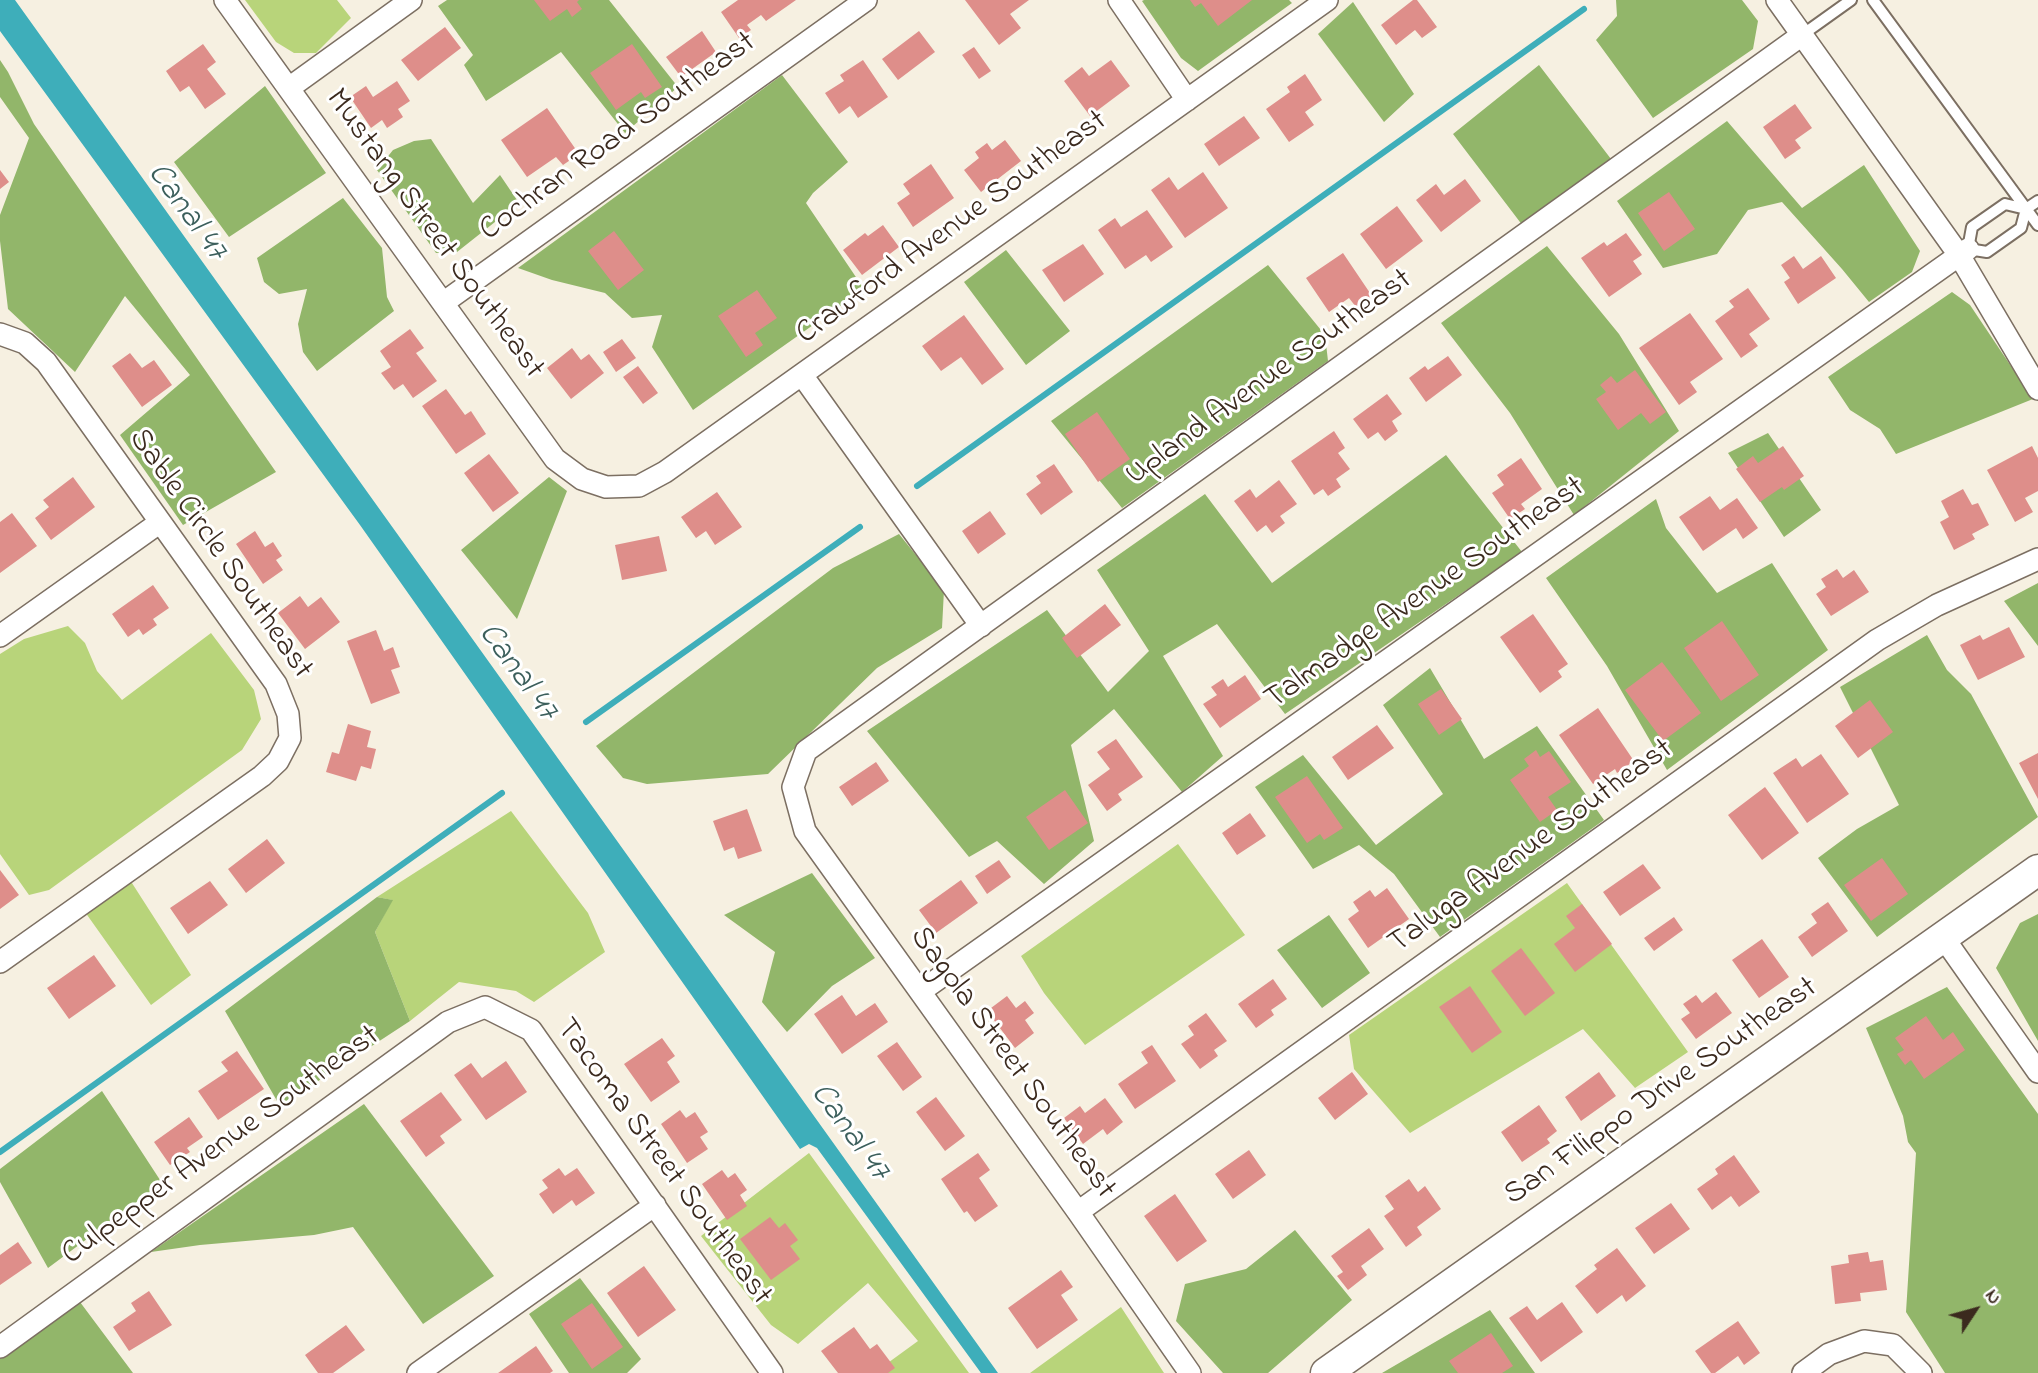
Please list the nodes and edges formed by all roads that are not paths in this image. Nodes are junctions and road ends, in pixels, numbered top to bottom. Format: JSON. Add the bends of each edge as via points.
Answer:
{"nodes":[{"id":1,"x":225,"y":0,"type":"edge"},
{"id":2,"x":411,"y":0,"type":"edge"},
{"id":3,"x":866,"y":0,"type":"edge"},
{"id":4,"x":1119,"y":0,"type":"edge"},
{"id":5,"x":1327,"y":0,"type":"edge"},
{"id":6,"x":1777,"y":0,"type":"edge"},
{"id":7,"x":1851,"y":0,"type":"edge"},
{"id":8,"x":1873,"y":0,"type":"edge"},
{"id":9,"x":1802,"y":35,"type":"junction"},
{"id":10,"x":289,"y":88,"type":"junction"},
{"id":11,"x":1187,"y":100,"type":"junction"},
{"id":12,"x":2038,"y":201,"type":"edge"},
{"id":13,"x":2026,"y":209,"type":"junction"},
{"id":14,"x":2038,"y":225,"type":"edge"},
{"id":15,"x":1964,"y":253,"type":"junction"},
{"id":16,"x":443,"y":303,"type":"junction"},
{"id":17,"x":0,"y":334,"type":"edge"},
{"id":18,"x":802,"y":375,"type":"junction"},
{"id":19,"x":2038,"y":389,"type":"edge"},
{"id":20,"x":606,"y":487,"type":"joint"},
{"id":21,"x":159,"y":523,"type":"junction"},
{"id":22,"x":2038,"y":559,"type":"edge"},
{"id":23,"x":981,"y":626,"type":"junction"},
{"id":24,"x":0,"y":636,"type":"edge"},
{"id":25,"x":793,"y":787,"type":"joint"},
{"id":26,"x":2038,"y":870,"type":"edge"},
{"id":27,"x":1943,"y":937,"type":"junction"},
{"id":28,"x":0,"y":962,"type":"edge"},
{"id":29,"x":921,"y":991,"type":"junction"},
{"id":30,"x":485,"y":1007,"type":"joint"},
{"id":31,"x":2038,"y":1072,"type":"edge"},
{"id":32,"x":655,"y":1205,"type":"junction"},
{"id":33,"x":1078,"y":1212,"type":"junction"},
{"id":34,"x":0,"y":1347,"type":"edge"},
{"id":35,"x":418,"y":1373,"type":"edge"},
{"id":36,"x":772,"y":1373,"type":"edge"},
{"id":37,"x":1190,"y":1373,"type":"edge"},
{"id":38,"x":1326,"y":1373,"type":"edge"},
{"id":39,"x":1803,"y":1373,"type":"edge"},
{"id":40,"x":1921,"y":1373,"type":"edge"}],
"edges":[{"from":1,"to":10,"type":"street","name":"Mustang Street Southeast"},
{"from":2,"to":10,"type":"street"},
{"from":3,"to":16,"type":"street","name":"Cochran Road Southeast"},
{"from":4,"to":11,"type":"street"},
{"from":5,"to":11,"type":"street","name":"Crawford Avenue Southeast"},
{"from":6,"to":9,"type":"street"},
{"from":7,"to":9,"type":"lane"},
{"from":8,"to":13,"type":"lane"},
{"from":9,"to":15,"type":"street"},
{"from":9,"to":23,"type":"street","name":"Upland Avenue Southeast"},
{"from":10,"to":16,"type":"street","name":"Mustang Street Southeast"},
{"from":11,"to":18,"type":"street","name":"Crawford Avenue Southeast"},
{"from":12,"to":13,"type":"lane"},
{"from":13,"to":14,"type":"lane"},
{"from":13,"to":15,"type":"lane","via":[[2021,229],[1987,252]]},
{"from":13,"to":15,"type":"lane","via":[[2005,204],[1972,227]]},
{"from":15,"to":19,"type":"street"},
{"from":15,"to":29,"type":"street","name":"Talmadge Avenue Southeast"},
{"from":16,"to":20,"type":"street","name":"Mustang Street Southeast","via":[[555,458],[582,479]]},
{"from":17,"to":21,"type":"street","name":"Sable Circle Southeast","via":[[25,343],[46,362]]},
{"from":18,"to":20,"type":"street","name":"Crawford Avenue Southeast","via":[[665,472],[639,486]]},
{"from":18,"to":23,"type":"street"},
{"from":21,"to":24,"type":"street"},
{"from":21,"to":28,"type":"street","name":"Sable Circle Southeast","via":[[276,684],[288,714],[290,738],[278,761],[262,776]]},
{"from":22,"to":33,"type":"street","name":"Taluga Avenue Southeast","via":[[1937,605],[1877,640]]},
{"from":23,"to":25,"type":"street","name":"Upland Avenue Southeast","via":[[806,751]]},
{"from":25,"to":29,"type":"street","name":"Sagola Street Southeast","via":[[805,831]]},
{"from":26,"to":27,"type":"street","name":"San Filippo Drive Southeast"},
{"from":27,"to":31,"type":"street"},
{"from":27,"to":38,"type":"street","name":"San Filippo Drive Southeast"},
{"from":29,"to":33,"type":"street","name":"Sagola Street Southeast"},
{"from":30,"to":32,"type":"street","name":"Tacoma Street Southeast","via":[[531,1030]]},
{"from":30,"to":34,"type":"street","name":"Culpepper Avenue Southeast","via":[[448,1022]]},
{"from":32,"to":35,"type":"street"},
{"from":32,"to":36,"type":"street","name":"Tacoma Street Southeast"},
{"from":33,"to":37,"type":"street","name":"Sagola Street Southeast"},
{"from":39,"to":40,"type":"street","via":[[1829,1354],[1864,1341],[1893,1345]]}]}
